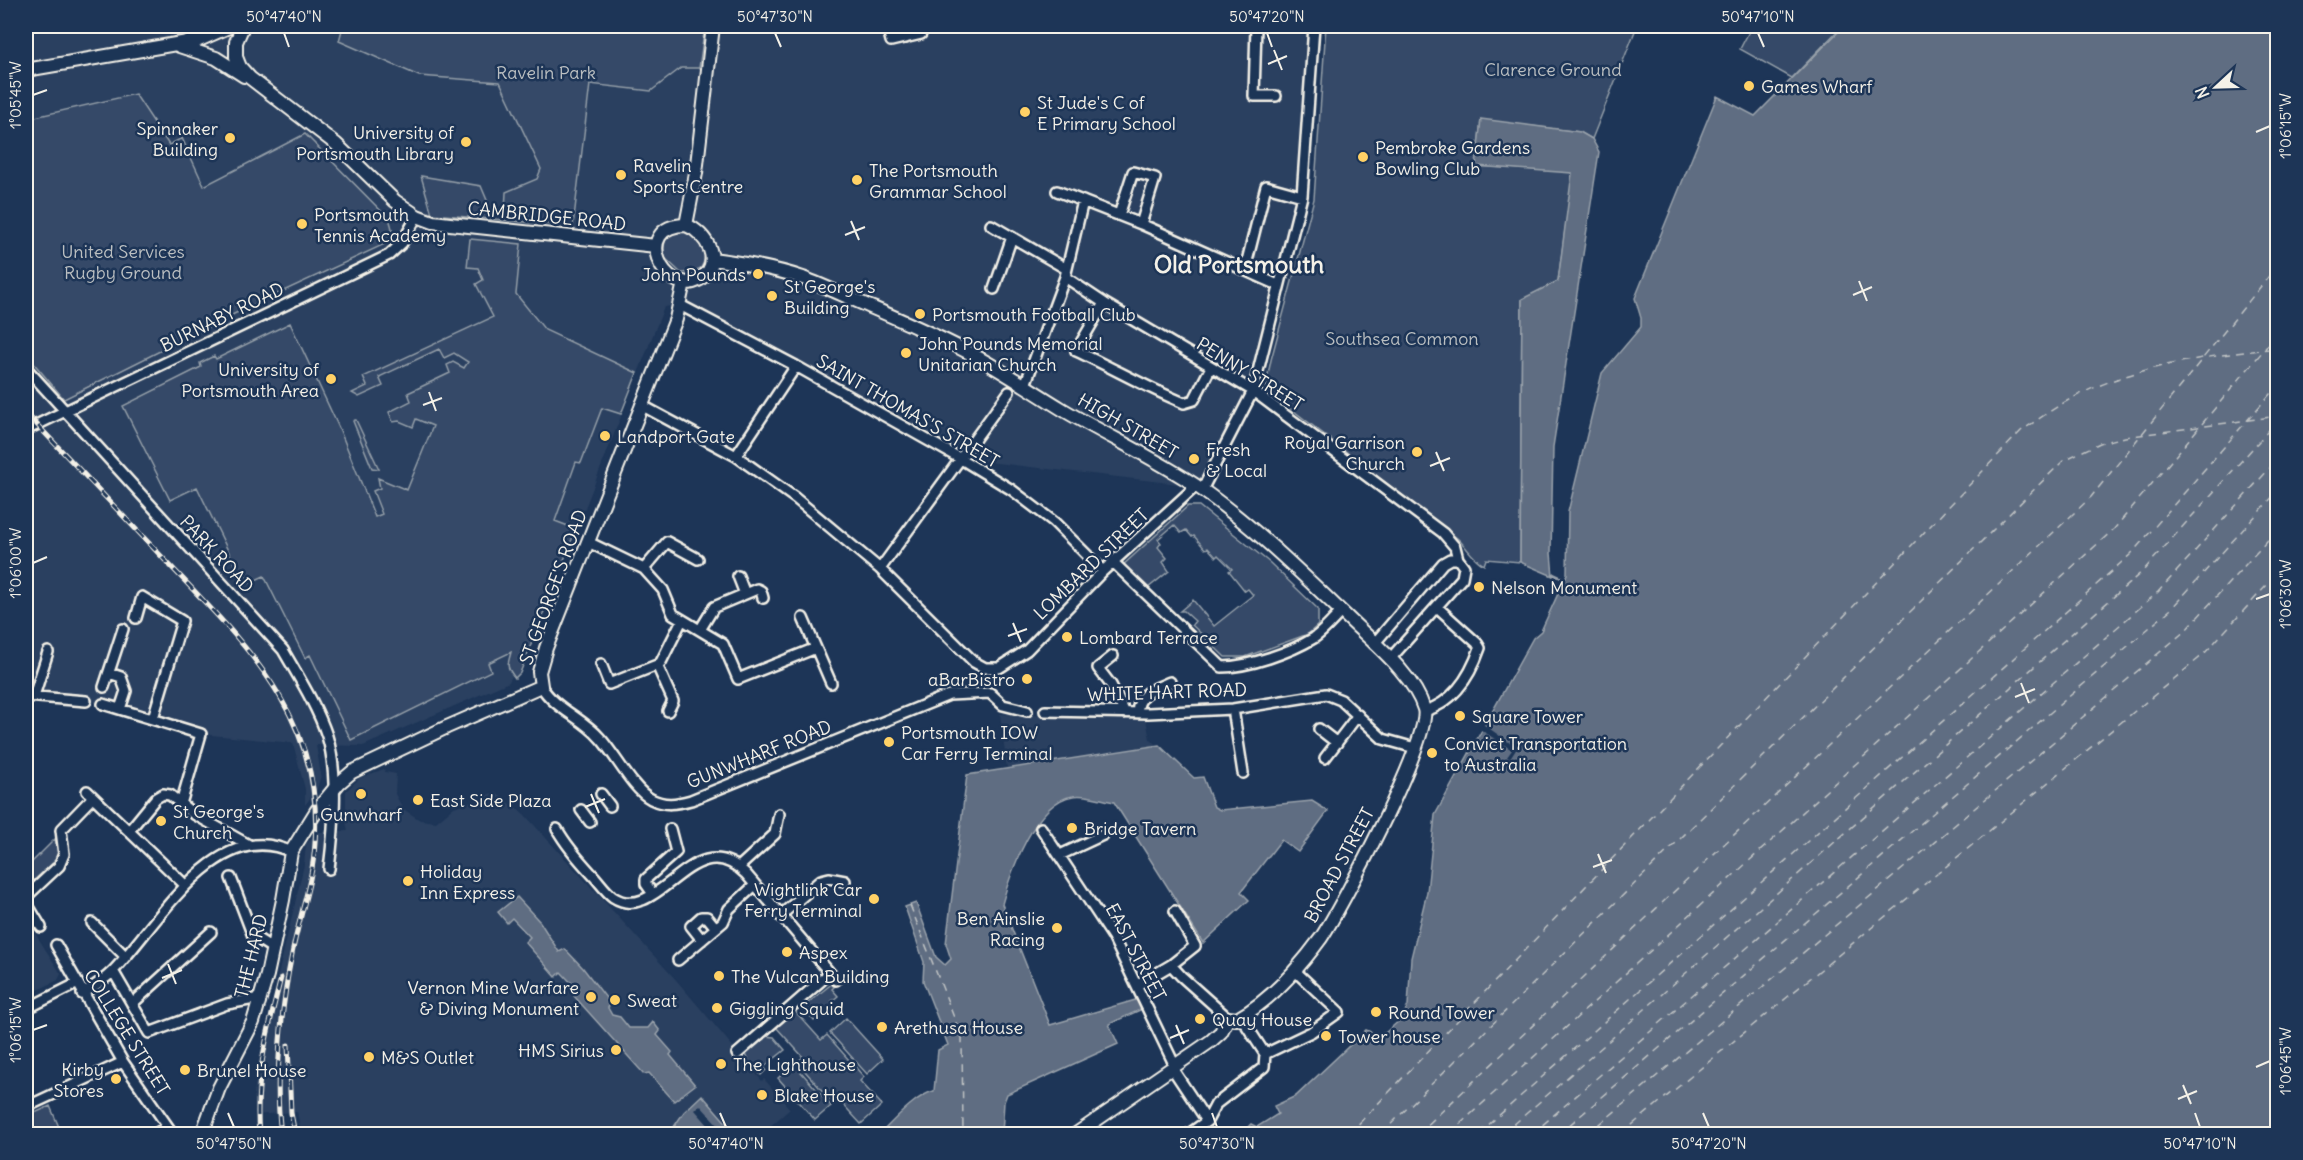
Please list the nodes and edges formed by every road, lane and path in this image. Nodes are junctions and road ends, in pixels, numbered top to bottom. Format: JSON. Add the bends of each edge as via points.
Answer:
{"nodes":[{"id":1,"x":231,"y":26,"type":"edge"},
{"id":2,"x":243,"y":26,"type":"edge"},
{"id":3,"x":713,"y":26,"type":"edge"},
{"id":4,"x":886,"y":26,"type":"edge"},
{"id":5,"x":903,"y":26,"type":"edge"},
{"id":6,"x":1256,"y":26,"type":"edge"},
{"id":7,"x":1314,"y":26,"type":"edge"},
{"id":8,"x":921,"y":34,"type":"dead end"},
{"id":9,"x":906,"y":38,"type":"junction"},
{"id":10,"x":175,"y":45,"type":"junction"},
{"id":11,"x":63,"y":64,"type":"junction"},
{"id":12,"x":26,"y":69,"type":"edge"},
{"id":13,"x":26,"y":77,"type":"edge"},
{"id":14,"x":265,"y":91,"type":"junction"},
{"id":15,"x":1276,"y":96,"type":"dead end"},
{"id":16,"x":1057,"y":191,"type":"dead end"},
{"id":17,"x":1302,"y":196,"type":"junction"},
{"id":18,"x":1083,"y":201,"type":"junction"},
{"id":19,"x":1119,"y":215,"type":"junction"},
{"id":20,"x":417,"y":216,"type":"junction"},
{"id":21,"x":1141,"y":224,"type":"junction"},
{"id":22,"x":686,"y":225,"type":"junction"},
{"id":23,"x":991,"y":225,"type":"dead end"},
{"id":24,"x":1012,"y":237,"type":"junction"},
{"id":25,"x":656,"y":246,"type":"junction"},
{"id":26,"x":712,"y":259,"type":"junction"},
{"id":27,"x":1245,"y":269,"type":"junction"},
{"id":28,"x":1065,"y":272,"type":"junction"},
{"id":29,"x":684,"y":282,"type":"junction"},
{"id":30,"x":1278,"y":285,"type":"junction"},
{"id":31,"x":993,"y":289,"type":"dead end"},
{"id":32,"x":1104,"y":303,"type":"junction"},
{"id":33,"x":680,"y":305,"type":"junction"},
{"id":34,"x":796,"y":366,"type":"junction"},
{"id":35,"x":26,"y":368,"type":"edge"},
{"id":36,"x":1211,"y":368,"type":"junction"},
{"id":37,"x":1025,"y":385,"type":"junction"},
{"id":38,"x":1253,"y":391,"type":"junction"},
{"id":39,"x":1009,"y":392,"type":"dead end"},
{"id":40,"x":641,"y":405,"type":"junction"},
{"id":41,"x":64,"y":412,"type":"junction"},
{"id":42,"x":26,"y":430,"type":"edge"},
{"id":43,"x":736,"y":456,"type":"junction"},
{"id":44,"x":961,"y":459,"type":"junction"},
{"id":45,"x":1199,"y":488,"type":"junction"},
{"id":46,"x":588,"y":542,"type":"junction"},
{"id":47,"x":698,"y":559,"type":"dead end"},
{"id":48,"x":1458,"y":559,"type":"junction"},
{"id":49,"x":1113,"y":562,"type":"junction"},
{"id":50,"x":644,"y":569,"type":"junction"},
{"id":51,"x":880,"y":569,"type":"junction"},
{"id":52,"x":1103,"y":571,"type":"junction"},
{"id":53,"x":738,"y":576,"type":"dead end"},
{"id":54,"x":745,"y":594,"type":"junction"},
{"id":55,"x":763,"y":598,"type":"dead end"},
{"id":56,"x":1437,"y":607,"type":"junction"},
{"id":57,"x":1341,"y":612,"type":"junction"},
{"id":58,"x":136,"y":618,"type":"dead end"},
{"id":59,"x":803,"y":618,"type":"dead end"},
{"id":60,"x":682,"y":620,"type":"junction"},
{"id":61,"x":123,"y":629,"type":"dead end"},
{"id":62,"x":700,"y":630,"type":"junction"},
{"id":63,"x":1374,"y":644,"type":"junction"},
{"id":64,"x":816,"y":648,"type":"junction"},
{"id":65,"x":48,"y":652,"type":"dead end"},
{"id":66,"x":1113,"y":656,"type":"dead end"},
{"id":67,"x":1390,"y":659,"type":"junction"},
{"id":68,"x":601,"y":664,"type":"dead end"},
{"id":69,"x":657,"y":665,"type":"junction"},
{"id":70,"x":109,"y":673,"type":"junction"},
{"id":71,"x":1170,"y":682,"type":"dead end"},
{"id":72,"x":831,"y":683,"type":"dead end"},
{"id":73,"x":541,"y":686,"type":"junction"},
{"id":74,"x":104,"y":687,"type":"dead end"},
{"id":75,"x":30,"y":696,"type":"edge"},
{"id":76,"x":86,"y":701,"type":"dead end"},
{"id":77,"x":103,"y":705,"type":"dead end"},
{"id":78,"x":120,"y":709,"type":"junction"},
{"id":79,"x":1233,"y":709,"type":"junction"},
{"id":80,"x":668,"y":711,"type":"dead end"},
{"id":81,"x":1027,"y":711,"type":"dead end"},
{"id":82,"x":1045,"y":711,"type":"dead end"},
{"id":83,"x":1425,"y":711,"type":"junction"},
{"id":84,"x":1125,"y":713,"type":"junction"},
{"id":85,"x":1137,"y":713,"type":"junction"},
{"id":86,"x":1358,"y":715,"type":"junction"},
{"id":87,"x":153,"y":718,"type":"junction"},
{"id":88,"x":1319,"y":729,"type":"dead end"},
{"id":89,"x":1337,"y":742,"type":"junction"},
{"id":90,"x":1415,"y":748,"type":"junction"},
{"id":91,"x":1325,"y":758,"type":"dead end"},
{"id":92,"x":1243,"y":773,"type":"dead end"},
{"id":93,"x":334,"y":789,"type":"junction"},
{"id":94,"x":601,"y":794,"type":"dead end"},
{"id":95,"x":181,"y":804,"type":"junction"},
{"id":96,"x":610,"y":806,"type":"dead end"},
{"id":97,"x":581,"y":810,"type":"dead end"},
{"id":98,"x":780,"y":814,"type":"dead end"},
{"id":99,"x":590,"y":822,"type":"dead end"},
{"id":100,"x":1041,"y":828,"type":"dead end"},
{"id":101,"x":556,"y":829,"type":"dead end"},
{"id":102,"x":670,"y":829,"type":"dead end"},
{"id":103,"x":129,"y":831,"type":"junction"},
{"id":104,"x":1103,"y":835,"type":"dead end"},
{"id":105,"x":249,"y":844,"type":"junction"},
{"id":106,"x":291,"y":852,"type":"junction"},
{"id":107,"x":1060,"y":855,"type":"junction"},
{"id":108,"x":739,"y":867,"type":"junction"},
{"id":109,"x":329,"y":869,"type":"dead end"},
{"id":110,"x":231,"y":878,"type":"dead end"},
{"id":111,"x":845,"y":881,"type":"dead end"},
{"id":112,"x":185,"y":885,"type":"junction"},
{"id":113,"x":755,"y":885,"type":"junction"},
{"id":114,"x":653,"y":894,"type":"junction"},
{"id":115,"x":26,"y":897,"type":"edge"},
{"id":116,"x":26,"y":902,"type":"edge"},
{"id":117,"x":1175,"y":911,"type":"dead end"},
{"id":118,"x":780,"y":916,"type":"junction"},
{"id":119,"x":92,"y":923,"type":"dead end"},
{"id":120,"x":41,"y":927,"type":"dead end"},
{"id":121,"x":716,"y":928,"type":"junction"},
{"id":122,"x":211,"y":932,"type":"dead end"},
{"id":123,"x":702,"y":940,"type":"junction"},
{"id":124,"x":56,"y":945,"type":"dead end"},
{"id":125,"x":272,"y":948,"type":"junction"},
{"id":126,"x":125,"y":956,"type":"junction"},
{"id":127,"x":678,"y":960,"type":"dead end"},
{"id":128,"x":1171,"y":965,"type":"junction"},
{"id":129,"x":1294,"y":970,"type":"junction"},
{"id":130,"x":113,"y":971,"type":"junction"},
{"id":131,"x":76,"y":984,"type":"junction"},
{"id":132,"x":1137,"y":985,"type":"junction"},
{"id":133,"x":82,"y":994,"type":"junction"},
{"id":134,"x":260,"y":998,"type":"junction"},
{"id":135,"x":132,"y":1004,"type":"junction"},
{"id":136,"x":26,"y":1009,"type":"edge"},
{"id":137,"x":1235,"y":1018,"type":"junction"},
{"id":138,"x":737,"y":1054,"type":"dead end"},
{"id":139,"x":1265,"y":1054,"type":"junction"},
{"id":140,"x":123,"y":1062,"type":"junction"},
{"id":141,"x":1173,"y":1067,"type":"junction"},
{"id":142,"x":26,"y":1107,"type":"edge"},
{"id":143,"x":1207,"y":1121,"type":"junction"},
{"id":144,"x":170,"y":1131,"type":"edge"},
{"id":145,"x":155,"y":1134,"type":"edge"},
{"id":146,"x":202,"y":1134,"type":"edge"},
{"id":147,"x":1076,"y":1134,"type":"edge"},
{"id":148,"x":1190,"y":1134,"type":"edge"}],
"edges":[{"from":1,"to":10,"type":"main road","via":[[209,37]]},
{"from":2,"to":14,"type":"main road","name":"CAMBRIDGE ROAD","via":[[236,42],[236,57],[244,72]]},
{"from":3,"to":22,"type":"main road"},
{"from":4,"to":9,"type":"street","via":[[891,41]]},
{"from":5,"to":9,"type":"street"},
{"from":6,"to":15,"type":"street","via":[[1254,96]]},
{"from":7,"to":17,"type":"street"},
{"from":8,"to":9,"type":"street"},
{"from":10,"to":11,"type":"main road"},
{"from":10,"to":14,"type":"main road","name":"CAMBRIDGE ROAD","via":[[216,58]]},
{"from":11,"to":12,"type":"main road"},
{"from":11,"to":13,"type":"main road"},
{"from":14,"to":20,"type":"main road","name":"CAMBRIDGE ROAD","via":[[336,144],[395,201]]},
{"from":16,"to":18,"type":"street"},
{"from":17,"to":27,"type":"street","via":[[1266,186]]},
{"from":17,"to":30,"type":"street"},
{"from":18,"to":19,"type":"street"},
{"from":18,"to":28,"type":"street"},
{"from":19,"to":21,"type":"street"},
{"from":19,"to":21,"type":"street","via":[[1133,172],[1155,178]]},
{"from":20,"to":25,"type":"main road","name":"CAMBRIDGE ROAD","via":[[433,222]]},
{"from":20,"to":41,"type":"street","name":"BURNABY ROAD","via":[[402,243],[389,255]]},
{"from":21,"to":27,"type":"street"},
{"from":22,"to":25,"type":"main road","via":[[672,226]]},
{"from":22,"to":26,"type":"main road","via":[[703,237]]},
{"from":23,"to":24,"type":"street","name":"PENNY STREET"},
{"from":24,"to":28,"type":"street","name":"PENNY STREET"},
{"from":24,"to":31,"type":"street"},
{"from":25,"to":29,"type":"main road","via":[[664,270]]},
{"from":26,"to":29,"type":"main road","via":[[710,268],[700,278]]},
{"from":26,"to":37,"type":"main road","name":"HIGH STREET","via":[[747,263],[803,278],[926,331]]},
{"from":27,"to":30,"type":"street"},
{"from":28,"to":32,"type":"street","name":"PENNY STREET"},
{"from":28,"to":37,"type":"street"},
{"from":29,"to":33,"type":"main road","name":"ST GEORGE'S ROAD"},
{"from":30,"to":38,"type":"street"},
{"from":32,"to":36,"type":"street","name":"PENNY STREET"},
{"from":32,"to":36,"type":"street","via":[[1076,351],[1184,404],[1194,400]]},
{"from":33,"to":34,"type":"street","name":"SAINT THOMAS'S STREET"},
{"from":33,"to":40,"type":"main road","name":"ST GEORGE'S ROAD"},
{"from":34,"to":43,"type":"street"},
{"from":34,"to":44,"type":"street","name":"SAINT THOMAS'S STREET"},
{"from":35,"to":41,"type":"street","name":"PARK ROAD"},
{"from":36,"to":38,"type":"street","name":"PENNY STREET"},
{"from":37,"to":45,"type":"main road","name":"HIGH STREET"},
{"from":38,"to":45,"type":"street"},
{"from":38,"to":48,"type":"street","name":"PENNY STREET","via":[[1443,533]]},
{"from":39,"to":44,"type":"street"},
{"from":40,"to":43,"type":"street"},
{"from":40,"to":46,"type":"main road","name":"ST GEORGE'S ROAD"},
{"from":41,"to":42,"type":"street","name":"BURNABY ROAD"},
{"from":41,"to":93,"type":"street","name":"PARK ROAD","via":[[283,650],[324,728],[333,761]]},
{"from":43,"to":51,"type":"street","via":[[795,498]]},
{"from":44,"to":51,"type":"street"},
{"from":44,"to":52,"type":"street","name":"SAINT THOMAS'S STREET","via":[[1054,522]]},
{"from":45,"to":49,"type":"street","name":"LOMBARD STREET"},
{"from":45,"to":57,"type":"main road","name":"HIGH STREET","via":[[1259,535]]},
{"from":46,"to":50,"type":"street"},
{"from":46,"to":73,"type":"main road","name":"ST GEORGE'S ROAD","via":[[541,665]]},
{"from":47,"to":50,"type":"street","via":[[667,542]]},
{"from":48,"to":56,"type":"street","via":[[1464,574]]},
{"from":48,"to":63,"type":"street","via":[[1443,563]]},
{"from":49,"to":52,"type":"street","name":"LOMBARD STREET"},
{"from":49,"to":57,"type":"street","via":[[1222,667],[1236,667],[1294,647],[1315,637]]},
{"from":50,"to":60,"type":"street","via":[[663,590],[673,614]]},
{"from":51,"to":52,"type":"street","name":"LOMBARD STREET","via":[[974,662],[985,668],[999,668],[1027,650]]},
{"from":53,"to":54,"type":"street"},
{"from":54,"to":55,"type":"street","via":[[758,589]]},
{"from":54,"to":62,"type":"street","via":[[714,607]]},
{"from":56,"to":67,"type":"street"},
{"from":56,"to":83,"type":"street","via":[[1480,648],[1456,693],[1439,707]]},
{"from":57,"to":63,"type":"main road","name":"HIGH STREET"},
{"from":58,"to":87,"type":"street","via":[[142,597],[182,621]]},
{"from":59,"to":64,"type":"street"},
{"from":60,"to":62,"type":"street"},
{"from":60,"to":69,"type":"street"},
{"from":61,"to":70,"type":"street"},
{"from":62,"to":64,"type":"street","via":[[723,644],[738,679]]},
{"from":63,"to":67,"type":"main road","name":"HIGH STREET"},
{"from":64,"to":72,"type":"street"},
{"from":65,"to":75,"type":"street"},
{"from":66,"to":84,"type":"street","via":[[1098,668]]},
{"from":67,"to":83,"type":"main road","name":"HIGH STREET","via":[[1412,684]]},
{"from":68,"to":69,"type":"street","via":[[609,684]]},
{"from":69,"to":80,"type":"street","via":[[673,700]]},
{"from":70,"to":74,"type":"street"},
{"from":70,"to":78,"type":"street","via":[[121,677],[126,691]]},
{"from":71,"to":85,"type":"street","via":[[1142,696]]},
{"from":73,"to":81,"type":"street","name":"GUNWHARF ROAD","via":[[550,698],[601,738],[647,797],[662,804],[691,800],[949,695],[990,693],[1003,705]]},
{"from":73,"to":93,"type":"main road","name":"ST GEORGE'S ROAD","via":[[372,761],[345,776]]},
{"from":75,"to":76,"type":"street"},
{"from":77,"to":78,"type":"street"},
{"from":78,"to":87,"type":"street"},
{"from":79,"to":85,"type":"street","name":"WHITE HART ROAD"},
{"from":79,"to":86,"type":"street","name":"WHITE HART ROAD","via":[[1326,694]]},
{"from":79,"to":92,"type":"street"},
{"from":82,"to":84,"type":"street","name":"WHITE HART ROAD"},
{"from":83,"to":90,"type":"main road","name":"BROAD STREET"},
{"from":84,"to":85,"type":"street","name":"WHITE HART ROAD"},
{"from":86,"to":89,"type":"street"},
{"from":86,"to":90,"type":"street","name":"WHITE HART ROAD","via":[[1383,739]]},
{"from":87,"to":95,"type":"street","via":[[201,734]]},
{"from":88,"to":89,"type":"street"},
{"from":89,"to":91,"type":"street"},
{"from":90,"to":129,"type":"main road","name":"BROAD STREET","via":[[1342,904]]},
{"from":93,"to":106,"type":"main road","name":"THE HARD"},
{"from":93,"to":109,"type":"street","name":"PARK ROAD"},
{"from":94,"to":96,"type":"street"},
{"from":95,"to":103,"type":"street","via":[[163,794]]},
{"from":95,"to":105,"type":"street","via":[[226,834]]},
{"from":97,"to":99,"type":"street"},
{"from":98,"to":108,"type":"street","via":[[775,834]]},
{"from":100,"to":107,"type":"street","name":"EAST STREET"},
{"from":101,"to":114,"type":"street","via":[[613,896],[635,901]]},
{"from":102,"to":114,"type":"street","via":[[676,852],[646,879]]},
{"from":103,"to":112,"type":"street"},
{"from":103,"to":115,"type":"street","via":[[90,794],[61,830],[64,854],[59,866]]},
{"from":104,"to":107,"type":"street"},
{"from":105,"to":106,"type":"street"},
{"from":105,"to":112,"type":"street","via":[[209,865]]},
{"from":106,"to":125,"type":"main road","name":"THE HARD"},
{"from":107,"to":132,"type":"street","name":"EAST STREET","via":[[1113,937]]},
{"from":108,"to":113,"type":"street"},
{"from":108,"to":114,"type":"street","via":[[723,861],[701,861]]},
{"from":110,"to":125,"type":"street","via":[[253,936]]},
{"from":111,"to":118,"type":"street","via":[[818,881]]},
{"from":112,"to":126,"type":"street"},
{"from":113,"to":118,"type":"street"},
{"from":113,"to":121,"type":"street","via":[[729,909]]},
{"from":116,"to":120,"type":"street"},
{"from":117,"to":128,"type":"street","via":[[1195,946]]},
{"from":118,"to":138,"type":"street","via":[[833,977]]},
{"from":119,"to":126,"type":"street"},
{"from":121,"to":123,"type":"street"},
{"from":121,"to":123,"type":"street","via":[[707,917],[700,917],[691,926]]},
{"from":122,"to":135,"type":"street"},
{"from":123,"to":127,"type":"street"},
{"from":124,"to":131,"type":"street","name":"COLLEGE STREET"},
{"from":125,"to":134,"type":"main road","name":"THE HARD"},
{"from":126,"to":130,"type":"street"},
{"from":128,"to":132,"type":"street"},
{"from":128,"to":137,"type":"street"},
{"from":129,"to":137,"type":"main road","name":"BROAD STREET","via":[[1281,985]]},
{"from":129,"to":139,"type":"street","via":[[1339,1012],[1311,1032]]},
{"from":130,"to":133,"type":"street"},
{"from":130,"to":135,"type":"street"},
{"from":131,"to":133,"type":"street","name":"COLLEGE STREET"},
{"from":131,"to":136,"type":"street"},
{"from":132,"to":141,"type":"street","name":"EAST STREET"},
{"from":133,"to":140,"type":"street","name":"COLLEGE STREET"},
{"from":134,"to":135,"type":"street","via":[[227,1004],[149,1034]]},
{"from":134,"to":146,"type":"main road","name":"THE HARD"},
{"from":137,"to":139,"type":"street"},
{"from":137,"to":141,"type":"main road","name":"BROAD STREET"},
{"from":139,"to":143,"type":"street","via":[[1264,1067],[1216,1104]]},
{"from":140,"to":142,"type":"street"},
{"from":140,"to":144,"type":"street","name":"COLLEGE STREET"},
{"from":141,"to":143,"type":"street","name":"EAST STREET"},
{"from":141,"to":147,"type":"main road","name":"BROAD STREET"},
{"from":143,"to":148,"type":"street"},
{"from":144,"to":145,"type":"street"}]}
